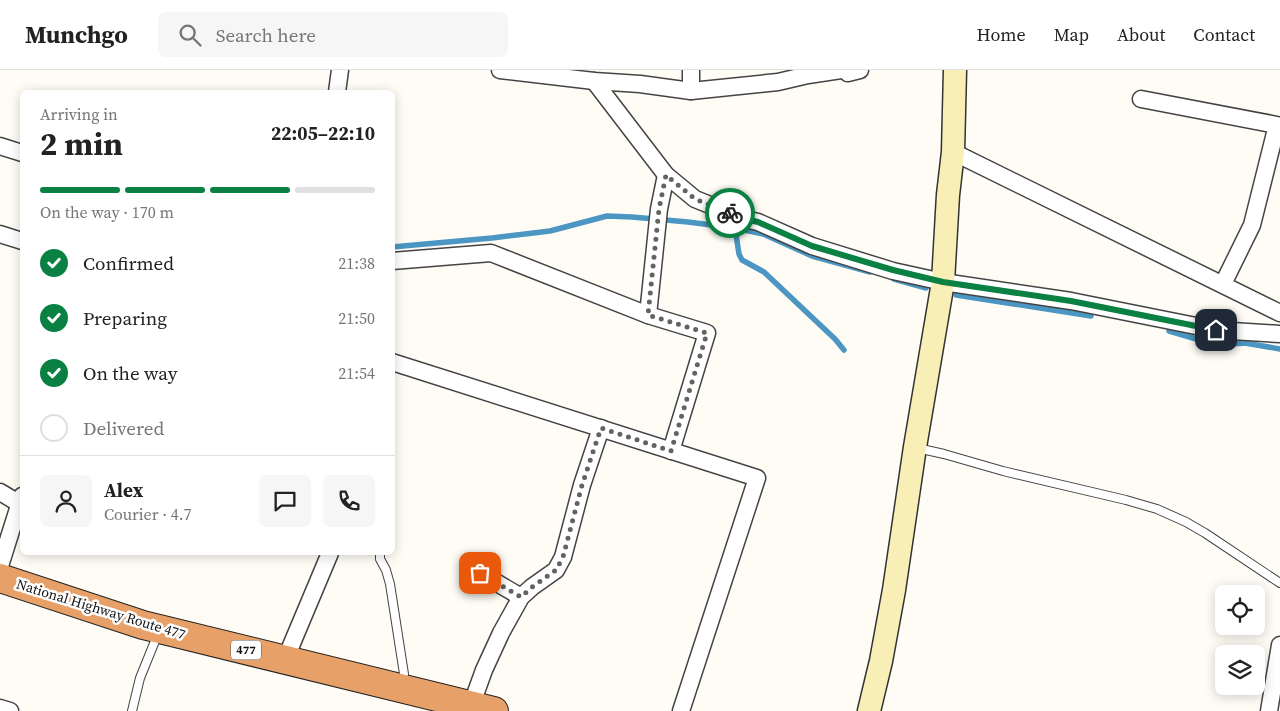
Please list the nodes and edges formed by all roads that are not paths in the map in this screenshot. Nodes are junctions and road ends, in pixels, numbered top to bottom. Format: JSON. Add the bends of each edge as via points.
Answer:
{"nodes":[{"id":1,"x":340,"y":70,"type":"edge"},
{"id":2,"x":500,"y":70,"type":"edge"},
{"id":3,"x":690,"y":70,"type":"edge"},
{"id":4,"x":841,"y":70,"type":"edge"},
{"id":5,"x":846,"y":70,"type":"edge"},
{"id":6,"x":860,"y":70,"type":"edge"},
{"id":7,"x":955,"y":70,"type":"edge"},
{"id":8,"x":594,"y":81,"type":"junction"},
{"id":9,"x":337,"y":90,"type":"edge"},
{"id":10,"x":691,"y":91,"type":"junction"},
{"id":11,"x":1141,"y":99,"type":"dead end"},
{"id":12,"x":0,"y":146,"type":"edge"},
{"id":13,"x":20,"y":152,"type":"edge"},
{"id":14,"x":953,"y":152,"type":"junction"},
{"id":15,"x":666,"y":175,"type":"junction"},
{"id":16,"x":0,"y":234,"type":"edge"},
{"id":17,"x":20,"y":241,"type":"edge"},
{"id":18,"x":395,"y":261,"type":"edge"},
{"id":19,"x":943,"y":282,"type":"junction"},
{"id":20,"x":1223,"y":284,"type":"junction"},
{"id":21,"x":1280,"y":313,"type":"edge"},
{"id":22,"x":648,"y":315,"type":"junction"},
{"id":23,"x":1280,"y":334,"type":"edge"},
{"id":24,"x":395,"y":364,"type":"edge"},
{"id":25,"x":601,"y":428,"type":"junction"},
{"id":26,"x":915,"y":447,"type":"junction"},
{"id":27,"x":671,"y":451,"type":"junction"},
{"id":28,"x":0,"y":492,"type":"edge"},
{"id":29,"x":20,"y":500,"type":"edge"},
{"id":30,"x":20,"y":503,"type":"edge"},
{"id":31,"x":328,"y":555,"type":"edge"},
{"id":32,"x":380,"y":555,"type":"edge"},
{"id":33,"x":0,"y":566,"type":"edge"},
{"id":34,"x":480,"y":573,"type":"dead end"},
{"id":35,"x":0,"y":578,"type":"edge"},
{"id":36,"x":1280,"y":583,"type":"edge"},
{"id":37,"x":521,"y":597,"type":"junction"},
{"id":38,"x":155,"y":641,"type":"dead end"},
{"id":39,"x":1280,"y":645,"type":"edge"},
{"id":40,"x":285,"y":660,"type":"junction"},
{"id":41,"x":404,"y":674,"type":"dead end"},
{"id":42,"x":0,"y":708,"type":"edge"},
{"id":43,"x":472,"y":708,"type":"edge"},
{"id":44,"x":10,"y":711,"type":"edge"},
{"id":45,"x":132,"y":711,"type":"edge"},
{"id":46,"x":681,"y":711,"type":"edge"},
{"id":47,"x":869,"y":711,"type":"edge"},
{"id":48,"x":1269,"y":711,"type":"edge"}],
"edges":[{"from":1,"to":9,"type":"street"},
{"from":2,"to":8,"type":"street"},
{"from":3,"to":10,"type":"street"},
{"from":4,"to":10,"type":"street","via":[[778,82]]},
{"from":5,"to":6,"type":"street","via":[[848,73]]},
{"from":7,"to":14,"type":"street"},
{"from":8,"to":10,"type":"street"},
{"from":8,"to":15,"type":"street"},
{"from":11,"to":20,"type":"street","via":[[1277,125],[1252,226]]},
{"from":12,"to":13,"type":"street"},
{"from":14,"to":19,"type":"street"},
{"from":14,"to":20,"type":"street"},
{"from":15,"to":19,"type":"street","via":[[695,199],[812,246]]},
{"from":15,"to":22,"type":"street","via":[[659,209]]},
{"from":16,"to":17,"type":"street"},
{"from":18,"to":22,"type":"street","via":[[491,253]]},
{"from":19,"to":23,"type":"street","via":[[1071,301],[1216,330]]},
{"from":19,"to":26,"type":"street"},
{"from":20,"to":21,"type":"street"},
{"from":22,"to":27,"type":"street","via":[[707,333]]},
{"from":24,"to":25,"type":"street"},
{"from":25,"to":27,"type":"street"},
{"from":25,"to":37,"type":"street","via":[[563,557],[556,570]]},
{"from":26,"to":36,"type":"lane","via":[[1158,509],[1205,533]]},
{"from":26,"to":47,"type":"street","via":[[884,643]]},
{"from":27,"to":46,"type":"street","via":[[757,478]]},
{"from":28,"to":29,"type":"street"},
{"from":30,"to":33,"type":"street"},
{"from":31,"to":40,"type":"street"},
{"from":32,"to":41,"type":"lane","via":[[390,584]]},
{"from":34,"to":37,"type":"street"},
{"from":35,"to":40,"type":"highway","name":"National Highway Route 477","number":"477","via":[[143,625]]},
{"from":37,"to":43,"type":"street","via":[[484,670]]},
{"from":38,"to":45,"type":"lane","via":[[140,678]]},
{"from":39,"to":48,"type":"street"},
{"from":40,"to":43,"type":"highway","name":"National Highway Route 477","number":"477"},
{"from":42,"to":44,"type":"street"}]}
